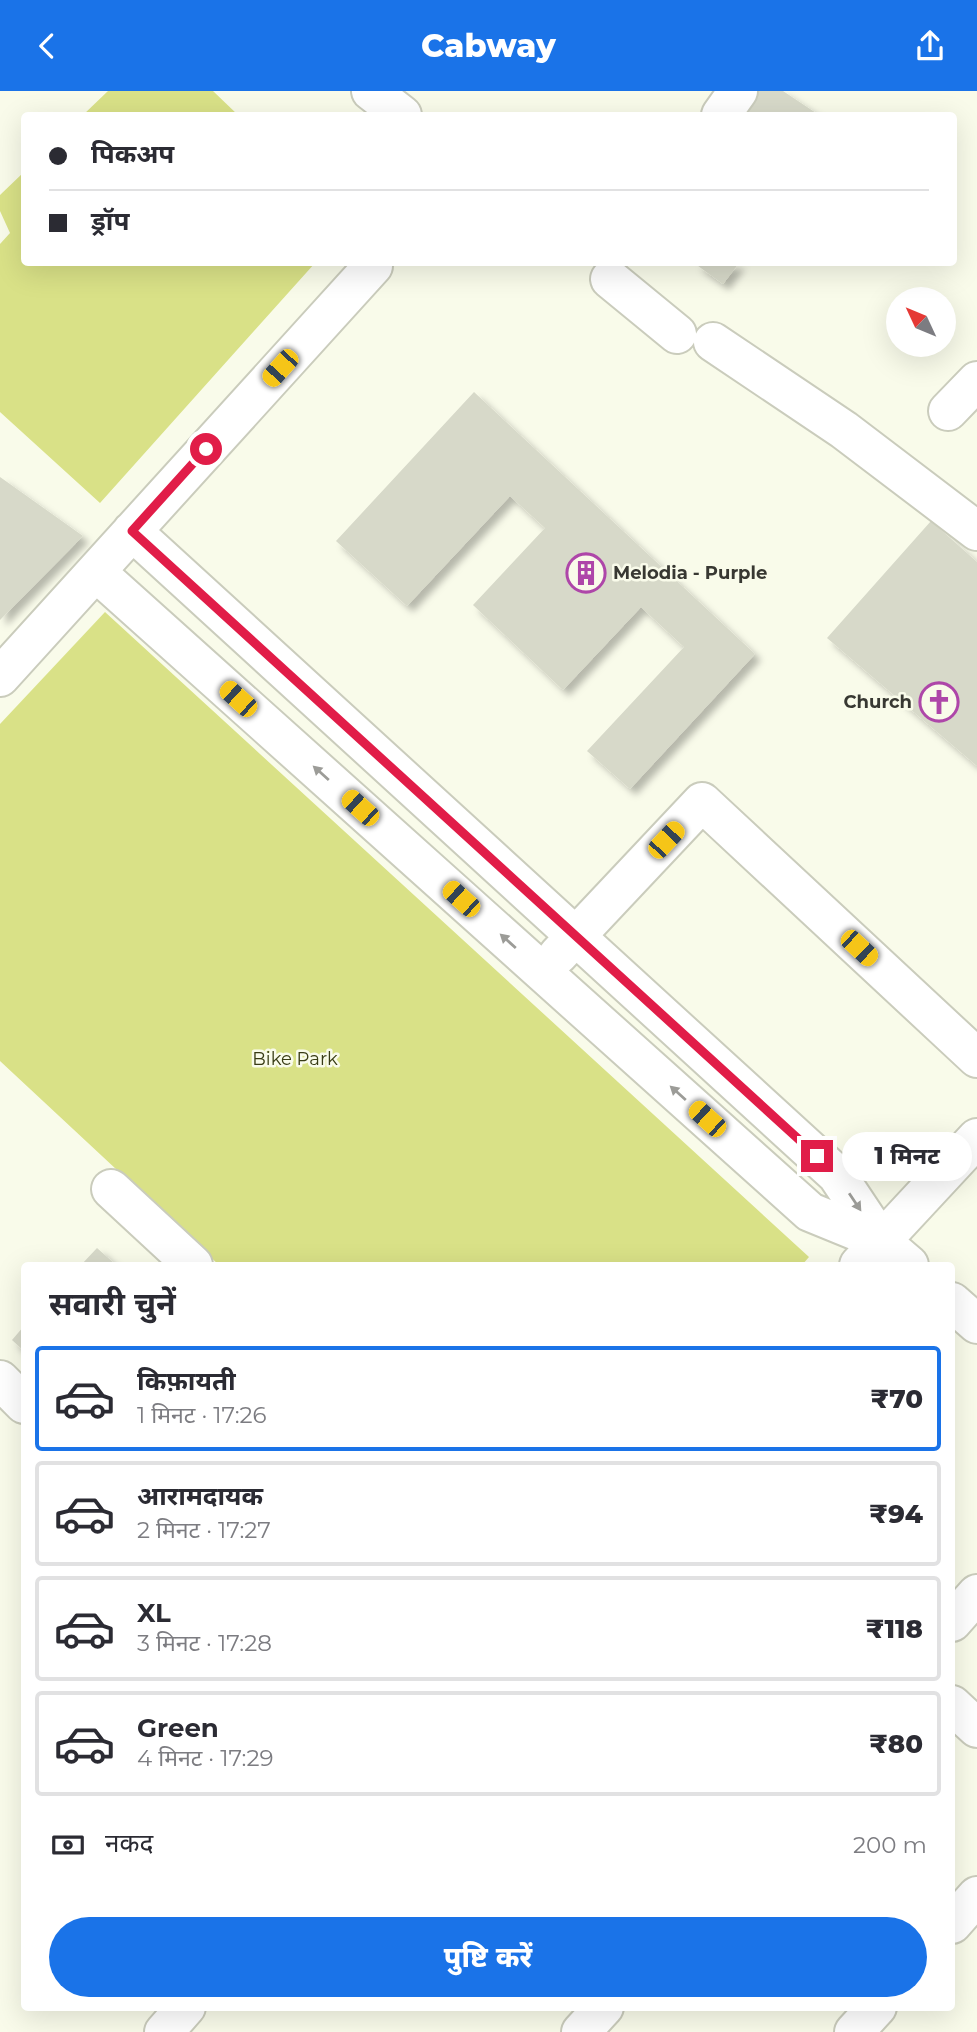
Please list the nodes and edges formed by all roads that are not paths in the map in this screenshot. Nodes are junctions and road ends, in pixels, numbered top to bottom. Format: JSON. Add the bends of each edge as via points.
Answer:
{"nodes":[{"id":1,"x":371,"y":91,"type":"edge"},
{"id":2,"x":738,"y":91,"type":"edge"},
{"id":3,"x":398,"y":112,"type":"edge"},
{"id":4,"x":723,"y":112,"type":"edge"},
{"id":5,"x":373,"y":266,"type":"dead end"},
{"id":6,"x":606,"y":268,"type":"edge"},
{"id":7,"x":977,"y":381,"type":"edge"},
{"id":8,"x":948,"y":411,"type":"dead end"},
{"id":9,"x":132,"y":531,"type":"junction"},
{"id":10,"x":977,"y":531,"type":"edge"},
{"id":11,"x":96,"y":572,"type":"junction"},
{"id":12,"x":0,"y":677,"type":"edge"},
{"id":13,"x":576,"y":935,"type":"junction"},
{"id":14,"x":543,"y":972,"type":"junction"},
{"id":15,"x":977,"y":1058,"type":"edge"},
{"id":16,"x":977,"y":1138,"type":"edge"},
{"id":17,"x":111,"y":1189,"type":"dead end"},
{"id":18,"x":883,"y":1257,"type":"edge"},
{"id":19,"x":190,"y":1262,"type":"edge"},
{"id":20,"x":955,"y":1305,"type":"edge"},
{"id":21,"x":977,"y":1324,"type":"edge"},
{"id":22,"x":0,"y":1380,"type":"edge"},
{"id":23,"x":21,"y":1401,"type":"edge"},
{"id":24,"x":977,"y":1594,"type":"edge"},
{"id":25,"x":955,"y":1619,"type":"edge"},
{"id":26,"x":955,"y":1708,"type":"edge"},
{"id":27,"x":977,"y":1728,"type":"edge"},
{"id":28,"x":977,"y":1896,"type":"edge"},
{"id":29,"x":955,"y":1921,"type":"edge"},
{"id":30,"x":182,"y":2011,"type":"edge"},
{"id":31,"x":600,"y":2011,"type":"edge"},
{"id":32,"x":873,"y":2011,"type":"edge"},
{"id":33,"x":164,"y":2032,"type":"edge"},
{"id":34,"x":581,"y":2032,"type":"edge"},
{"id":35,"x":854,"y":2032,"type":"edge"}],
"edges":[{"from":1,"to":3,"type":"street"},
{"from":2,"to":4,"type":"street"},
{"from":5,"to":9,"type":"street"},
{"from":6,"to":10,"type":"street","via":[[695,338],[844,430]]},
{"from":7,"to":8,"type":"street"},
{"from":9,"to":11,"type":"street"},
{"from":9,"to":13,"type":"street"},
{"from":11,"to":12,"type":"street"},
{"from":14,"to":11,"type":"street","one_way":true},
{"from":13,"to":14,"type":"street"},
{"from":13,"to":15,"type":"street","via":[[702,802]]},
{"from":13,"to":18,"type":"street","one_way":true,"via":[[837,1175]]},
{"from":18,"to":14,"type":"street","one_way":true,"via":[[810,1212]]},
{"from":16,"to":18,"type":"street"},
{"from":17,"to":19,"type":"street"},
{"from":20,"to":21,"type":"street"},
{"from":22,"to":23,"type":"street"},
{"from":24,"to":25,"type":"street"},
{"from":26,"to":27,"type":"street"},
{"from":28,"to":29,"type":"street"},
{"from":30,"to":33,"type":"street"},
{"from":31,"to":34,"type":"street"},
{"from":32,"to":35,"type":"street"}]}
